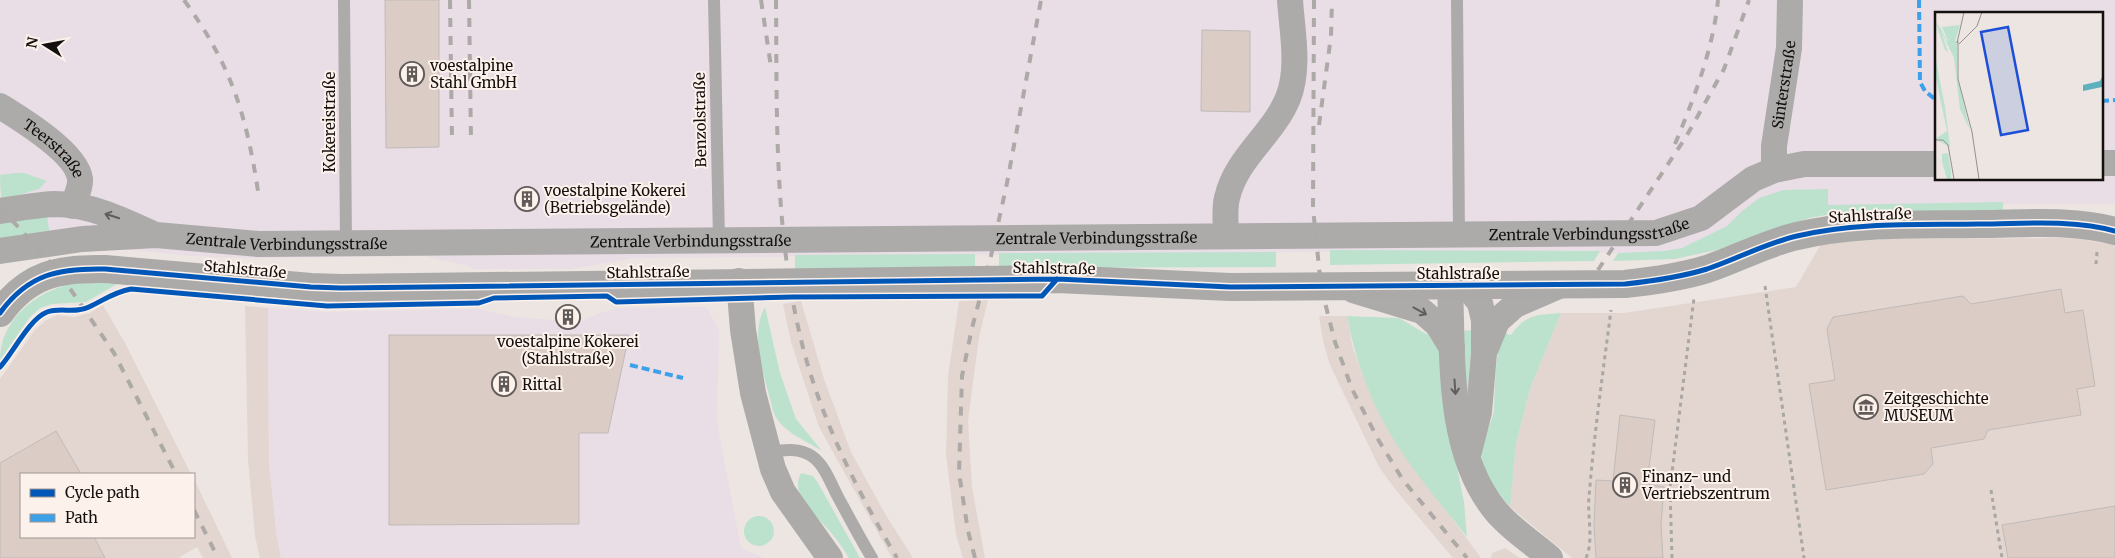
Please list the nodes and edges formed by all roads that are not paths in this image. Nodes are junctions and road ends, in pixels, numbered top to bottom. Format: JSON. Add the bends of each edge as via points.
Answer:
{"nodes":[{"id":1,"x":344,"y":0,"type":"edge"},
{"id":2,"x":714,"y":0,"type":"edge"},
{"id":3,"x":1290,"y":0,"type":"edge"},
{"id":4,"x":1457,"y":0,"type":"edge"},
{"id":5,"x":1790,"y":0,"type":"edge"},
{"id":6,"x":0,"y":106,"type":"edge"},
{"id":7,"x":2115,"y":163,"type":"edge"},
{"id":8,"x":1935,"y":164,"type":"edge"},
{"id":9,"x":2102,"y":164,"type":"edge"},
{"id":10,"x":1774,"y":170,"type":"junction"},
{"id":11,"x":73,"y":206,"type":"junction"},
{"id":12,"x":0,"y":211,"type":"edge"},
{"id":13,"x":2115,"y":231,"type":"edge"},
{"id":14,"x":156,"y":235,"type":"junction"},
{"id":15,"x":1459,"y":235,"type":"junction"},
{"id":16,"x":1226,"y":236,"type":"junction"},
{"id":17,"x":719,"y":240,"type":"junction"},
{"id":18,"x":346,"y":244,"type":"junction"},
{"id":19,"x":0,"y":251,"type":"edge"},
{"id":20,"x":739,"y":281,"type":"junction"},
{"id":21,"x":1562,"y":285,"type":"junction"},
{"id":22,"x":1340,"y":286,"type":"junction"},
{"id":23,"x":1458,"y":286,"type":"junction"},
{"id":24,"x":0,"y":314,"type":"edge"},
{"id":25,"x":1452,"y":348,"type":"junction"},
{"id":26,"x":1484,"y":353,"type":"junction"},
{"id":27,"x":768,"y":452,"type":"junction"},
{"id":28,"x":1467,"y":458,"type":"junction"},
{"id":29,"x":830,"y":558,"type":"edge"},
{"id":30,"x":872,"y":558,"type":"edge"},
{"id":31,"x":1550,"y":558,"type":"edge"}],
"edges":[{"from":1,"to":18,"type":"lane","name":"Kokereistraße"},
{"from":2,"to":17,"type":"lane","name":"Benzolstraße"},
{"from":3,"to":16,"type":"street","via":[[1294,70],[1288,98],[1235,176],[1226,199]]},
{"from":4,"to":15,"type":"lane"},
{"from":5,"to":10,"type":"street","name":"Sinterstraße","via":[[1789,48],[1774,146]]},
{"from":6,"to":11,"type":"street","name":"Teerstraße","via":[[51,141],[77,170],[80,180]]},
{"from":7,"to":9,"type":"street"},
{"from":8,"to":10,"type":"street","name":"Zentrale Verbindungsstraße","via":[[1804,164]]},
{"from":10,"to":15,"type":"street","name":"Zentrale Verbindungsstraße","via":[[1753,179],[1701,218],[1656,233]]},
{"from":11,"to":12,"type":"street","via":[[55,204]]},
{"from":14,"to":11,"type":"street","one_way":true,"via":[[117,218]]},
{"from":13,"to":21,"type":"street","name":"Stahlstraße","via":[[2032,224],[1854,227],[1794,237],[1706,269],[1656,281]]},
{"from":14,"to":18,"type":"street","name":"Zentrale Verbindungsstraße","via":[[258,244]]},
{"from":14,"to":19,"type":"street","via":[[82,239]]},
{"from":15,"to":16,"type":"street","name":"Zentrale Verbindungsstraße"},
{"from":16,"to":17,"type":"street","name":"Zentrale Verbindungsstraße"},
{"from":17,"to":18,"type":"street","name":"Zentrale Verbindungsstraße"},
{"from":20,"to":22,"type":"street","name":"Stahlstraße","via":[[1057,278],[1171,286]]},
{"from":20,"to":24,"type":"street","name":"Stahlstraße","via":[[311,287],[76,268],[28,283]]},
{"from":20,"to":27,"type":"street","via":[[753,393]]},
{"from":21,"to":23,"type":"street","name":"Stahlstraße"},
{"from":21,"to":26,"type":"street","via":[[1509,310],[1497,321]]},
{"from":22,"to":23,"type":"street","name":"Stahlstraße"},
{"from":22,"to":25,"type":"street","one_way":true,"via":[[1422,310],[1438,325]]},
{"from":23,"to":25,"type":"street"},
{"from":23,"to":26,"type":"street","via":[[1480,303],[1484,320]]},
{"from":25,"to":28,"type":"street","one_way":true,"via":[[1456,412]]},
{"from":26,"to":28,"type":"street","via":[[1479,412]]},
{"from":27,"to":29,"type":"street","via":[[783,492]]},
{"from":27,"to":30,"type":"lane","via":[[798,450],[813,456],[823,468]]},
{"from":28,"to":31,"type":"street","via":[[1478,486],[1496,512]]}]}
